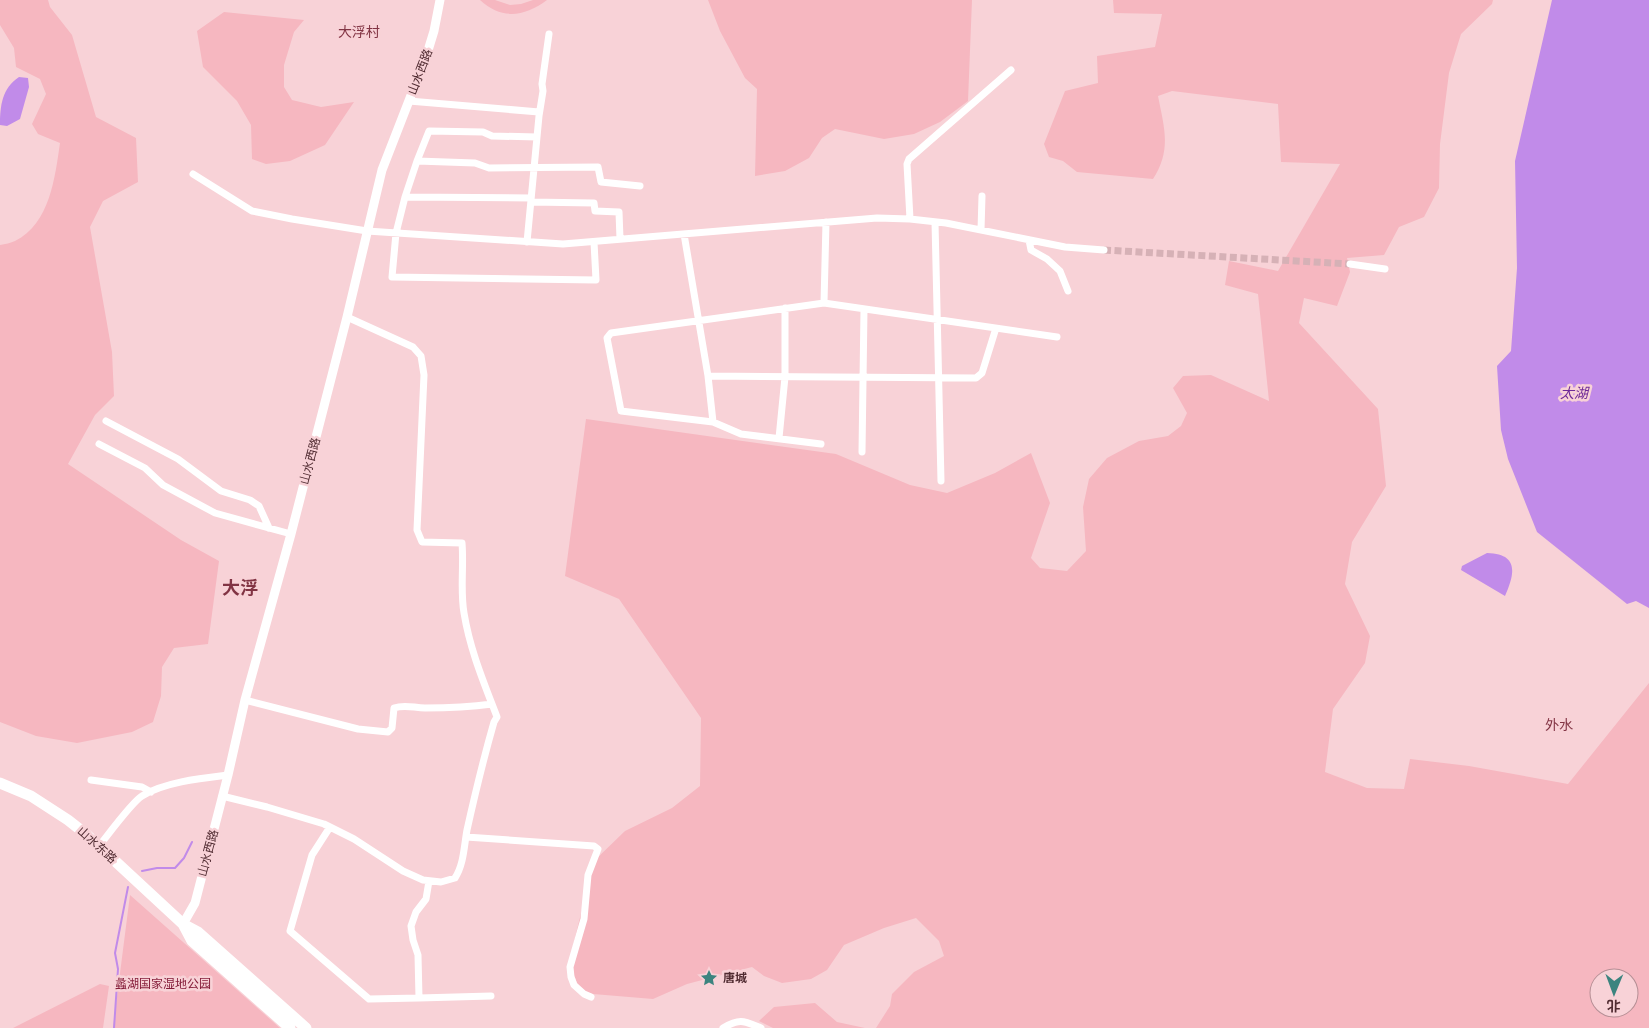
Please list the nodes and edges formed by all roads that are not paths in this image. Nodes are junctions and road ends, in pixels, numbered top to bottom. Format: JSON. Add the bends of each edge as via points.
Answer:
{"nodes":[{"id":1,"x":440,"y":0,"type":"edge"},
{"id":2,"x":549,"y":34,"type":"dead end"},
{"id":3,"x":1010,"y":70,"type":"dead end"},
{"id":4,"x":409,"y":101,"type":"junction"},
{"id":5,"x":539,"y":112,"type":"junction"},
{"id":6,"x":537,"y":137,"type":"junction"},
{"id":7,"x":417,"y":161,"type":"junction"},
{"id":8,"x":534,"y":168,"type":"junction"},
{"id":9,"x":193,"y":174,"type":"dead end"},
{"id":10,"x":640,"y":186,"type":"dead end"},
{"id":11,"x":982,"y":196,"type":"dead end"},
{"id":12,"x":405,"y":197,"type":"junction"},
{"id":13,"x":531,"y":200,"type":"junction"},
{"id":14,"x":910,"y":219,"type":"junction"},
{"id":15,"x":826,"y":222,"type":"junction"},
{"id":16,"x":935,"y":222,"type":"junction"},
{"id":17,"x":982,"y":230,"type":"junction"},
{"id":18,"x":367,"y":231,"type":"junction"},
{"id":19,"x":396,"y":233,"type":"junction"},
{"id":20,"x":684,"y":234,"type":"junction"},
{"id":21,"x":620,"y":240,"type":"junction"},
{"id":22,"x":1029,"y":240,"type":"junction"},
{"id":23,"x":527,"y":242,"type":"junction"},
{"id":24,"x":594,"y":242,"type":"junction"},
{"id":25,"x":1104,"y":250,"type":"tunnel mouth"},
{"id":26,"x":1350,"y":264,"type":"tunnel mouth"},
{"id":27,"x":1385,"y":269,"type":"dead end"},
{"id":28,"x":1068,"y":291,"type":"dead end"},
{"id":29,"x":824,"y":302,"type":"junction"},
{"id":30,"x":785,"y":308,"type":"junction"},
{"id":31,"x":864,"y":308,"type":"junction"},
{"id":32,"x":347,"y":317,"type":"junction"},
{"id":33,"x":937,"y":320,"type":"junction"},
{"id":34,"x":698,"y":321,"type":"junction"},
{"id":35,"x":996,"y":328,"type":"junction"},
{"id":36,"x":1057,"y":337,"type":"dead end"},
{"id":37,"x":708,"y":376,"type":"junction"},
{"id":38,"x":785,"y":377,"type":"junction"},
{"id":39,"x":864,"y":377,"type":"junction"},
{"id":40,"x":939,"y":378,"type":"junction"},
{"id":41,"x":106,"y":421,"type":"dead end"},
{"id":42,"x":713,"y":422,"type":"junction"},
{"id":43,"x":779,"y":438,"type":"junction"},
{"id":44,"x":100,"y":444,"type":"dead end"},
{"id":45,"x":821,"y":444,"type":"dead end"},
{"id":46,"x":862,"y":452,"type":"dead end"},
{"id":47,"x":941,"y":481,"type":"dead end"},
{"id":48,"x":270,"y":528,"type":"junction"},
{"id":49,"x":291,"y":534,"type":"junction"},
{"id":50,"x":245,"y":700,"type":"junction"},
{"id":51,"x":492,"y":704,"type":"junction"},
{"id":52,"x":228,"y":775,"type":"junction"},
{"id":53,"x":91,"y":780,"type":"dead end"},
{"id":54,"x":0,"y":783,"type":"edge"},
{"id":55,"x":151,"y":792,"type":"junction"},
{"id":56,"x":222,"y":796,"type":"junction"},
{"id":57,"x":330,"y":827,"type":"junction"},
{"id":58,"x":466,"y":837,"type":"junction"},
{"id":59,"x":99,"y":846,"type":"junction"},
{"id":60,"x":429,"y":881,"type":"junction"},
{"id":61,"x":183,"y":924,"type":"junction"},
{"id":62,"x":491,"y":996,"type":"dead end"},
{"id":63,"x":591,"y":997,"type":"dead end"},
{"id":64,"x":419,"y":998,"type":"junction"},
{"id":65,"x":290,"y":1028,"type":"edge"},
{"id":66,"x":306,"y":1028,"type":"edge"},
{"id":67,"x":723,"y":1028,"type":"edge"},
{"id":68,"x":761,"y":1028,"type":"edge"}],
"edges":[{"from":1,"to":4,"type":"street","name":"山水西路","via":[[434,31]]},
{"from":2,"to":5,"type":"street"},
{"from":3,"to":14,"type":"street","via":[[909,159]]},
{"from":4,"to":5,"type":"street"},
{"from":4,"to":18,"type":"street","name":"山水西路","via":[[382,170]]},
{"from":5,"to":6,"type":"street"},
{"from":6,"to":7,"type":"street","via":[[429,132]]},
{"from":6,"to":8,"type":"street"},
{"from":7,"to":8,"type":"street","via":[[475,163],[489,168]]},
{"from":7,"to":12,"type":"street"},
{"from":8,"to":10,"type":"street","via":[[598,167],[601,182]]},
{"from":8,"to":13,"type":"street"},
{"from":9,"to":18,"type":"street","via":[[252,211]]},
{"from":11,"to":17,"type":"street"},
{"from":12,"to":13,"type":"street"},
{"from":12,"to":19,"type":"street"},
{"from":13,"to":21,"type":"street","via":[[594,204],[595,211],[619,212]]},
{"from":13,"to":23,"type":"street"},
{"from":14,"to":15,"type":"street"},
{"from":14,"to":16,"type":"street"},
{"from":15,"to":20,"type":"street"},
{"from":15,"to":29,"type":"street"},
{"from":16,"to":17,"type":"street"},
{"from":16,"to":33,"type":"street"},
{"from":17,"to":22,"type":"street"},
{"from":18,"to":19,"type":"street"},
{"from":18,"to":32,"type":"street","name":"山水西路"},
{"from":19,"to":23,"type":"street"},
{"from":19,"to":24,"type":"street","via":[[392,277],[596,280]]},
{"from":20,"to":21,"type":"street"},
{"from":20,"to":34,"type":"street"},
{"from":21,"to":24,"type":"street"},
{"from":22,"to":25,"type":"street"},
{"from":22,"to":28,"type":"street","via":[[1031,250],[1060,271]]},
{"from":23,"to":24,"type":"street"},
{"from":26,"to":27,"type":"street"},
{"from":29,"to":30,"type":"street"},
{"from":29,"to":31,"type":"street"},
{"from":30,"to":34,"type":"street"},
{"from":30,"to":38,"type":"street"},
{"from":31,"to":33,"type":"street"},
{"from":31,"to":39,"type":"street"},
{"from":32,"to":49,"type":"street","name":"山水西路"},
{"from":32,"to":51,"type":"street","via":[[413,347],[421,356],[424,375],[417,530],[422,542],[462,543],[464,613],[474,658]]},
{"from":33,"to":35,"type":"street"},
{"from":33,"to":40,"type":"street"},
{"from":34,"to":37,"type":"street"},
{"from":34,"to":42,"type":"street","via":[[611,333],[608,338],[620,410]]},
{"from":35,"to":36,"type":"street"},
{"from":35,"to":40,"type":"street","via":[[982,372],[976,378]]},
{"from":37,"to":38,"type":"street"},
{"from":37,"to":42,"type":"street"},
{"from":38,"to":39,"type":"street"},
{"from":38,"to":43,"type":"street"},
{"from":39,"to":40,"type":"street"},
{"from":39,"to":46,"type":"street"},
{"from":40,"to":47,"type":"street"},
{"from":41,"to":48,"type":"street","via":[[178,459],[221,491],[250,500],[259,506]]},
{"from":42,"to":43,"type":"street","via":[[741,434]]},
{"from":43,"to":45,"type":"street"},
{"from":44,"to":48,"type":"street","via":[[144,468],[163,486],[215,514]]},
{"from":48,"to":49,"type":"street"},
{"from":49,"to":50,"type":"street","name":"山水西路"},
{"from":50,"to":51,"type":"street","via":[[358,729],[388,732],[392,728],[394,708],[401,705],[448,708]]},
{"from":50,"to":52,"type":"street","name":"山水西路"},
{"from":51,"to":58,"type":"street","via":[[497,717],[484,755]]},
{"from":52,"to":55,"type":"street","via":[[196,779]]},
{"from":52,"to":56,"type":"street","name":"山水西路"},
{"from":53,"to":55,"type":"street","via":[[142,787]]},
{"from":54,"to":59,"type":"highway","name":"山水东路","via":[[46,805]]},
{"from":55,"to":59,"type":"street","via":[[140,796]]},
{"from":56,"to":57,"type":"street"},
{"from":56,"to":61,"type":"street","name":"山水西路","via":[[195,903]]},
{"from":57,"to":60,"type":"street","via":[[403,871]]},
{"from":57,"to":64,"type":"street","via":[[312,855],[290,931],[369,1000]]},
{"from":58,"to":60,"type":"street","via":[[456,878]]},
{"from":58,"to":63,"type":"street","via":[[594,846],[598,849],[588,875],[584,919],[570,967],[574,985]]},
{"from":59,"to":61,"type":"highway","name":"山水东路"},
{"from":60,"to":64,"type":"street","via":[[426,898],[411,926],[418,955]]},
{"from":61,"to":65,"type":"highway","name":"山水东路","via":[[192,941]]},
{"from":61,"to":66,"type":"highway","name":"山水东路","via":[[198,932]]},
{"from":62,"to":64,"type":"street"},
{"from":67,"to":68,"type":"street","via":[[732,1022],[743,1021]]}]}
